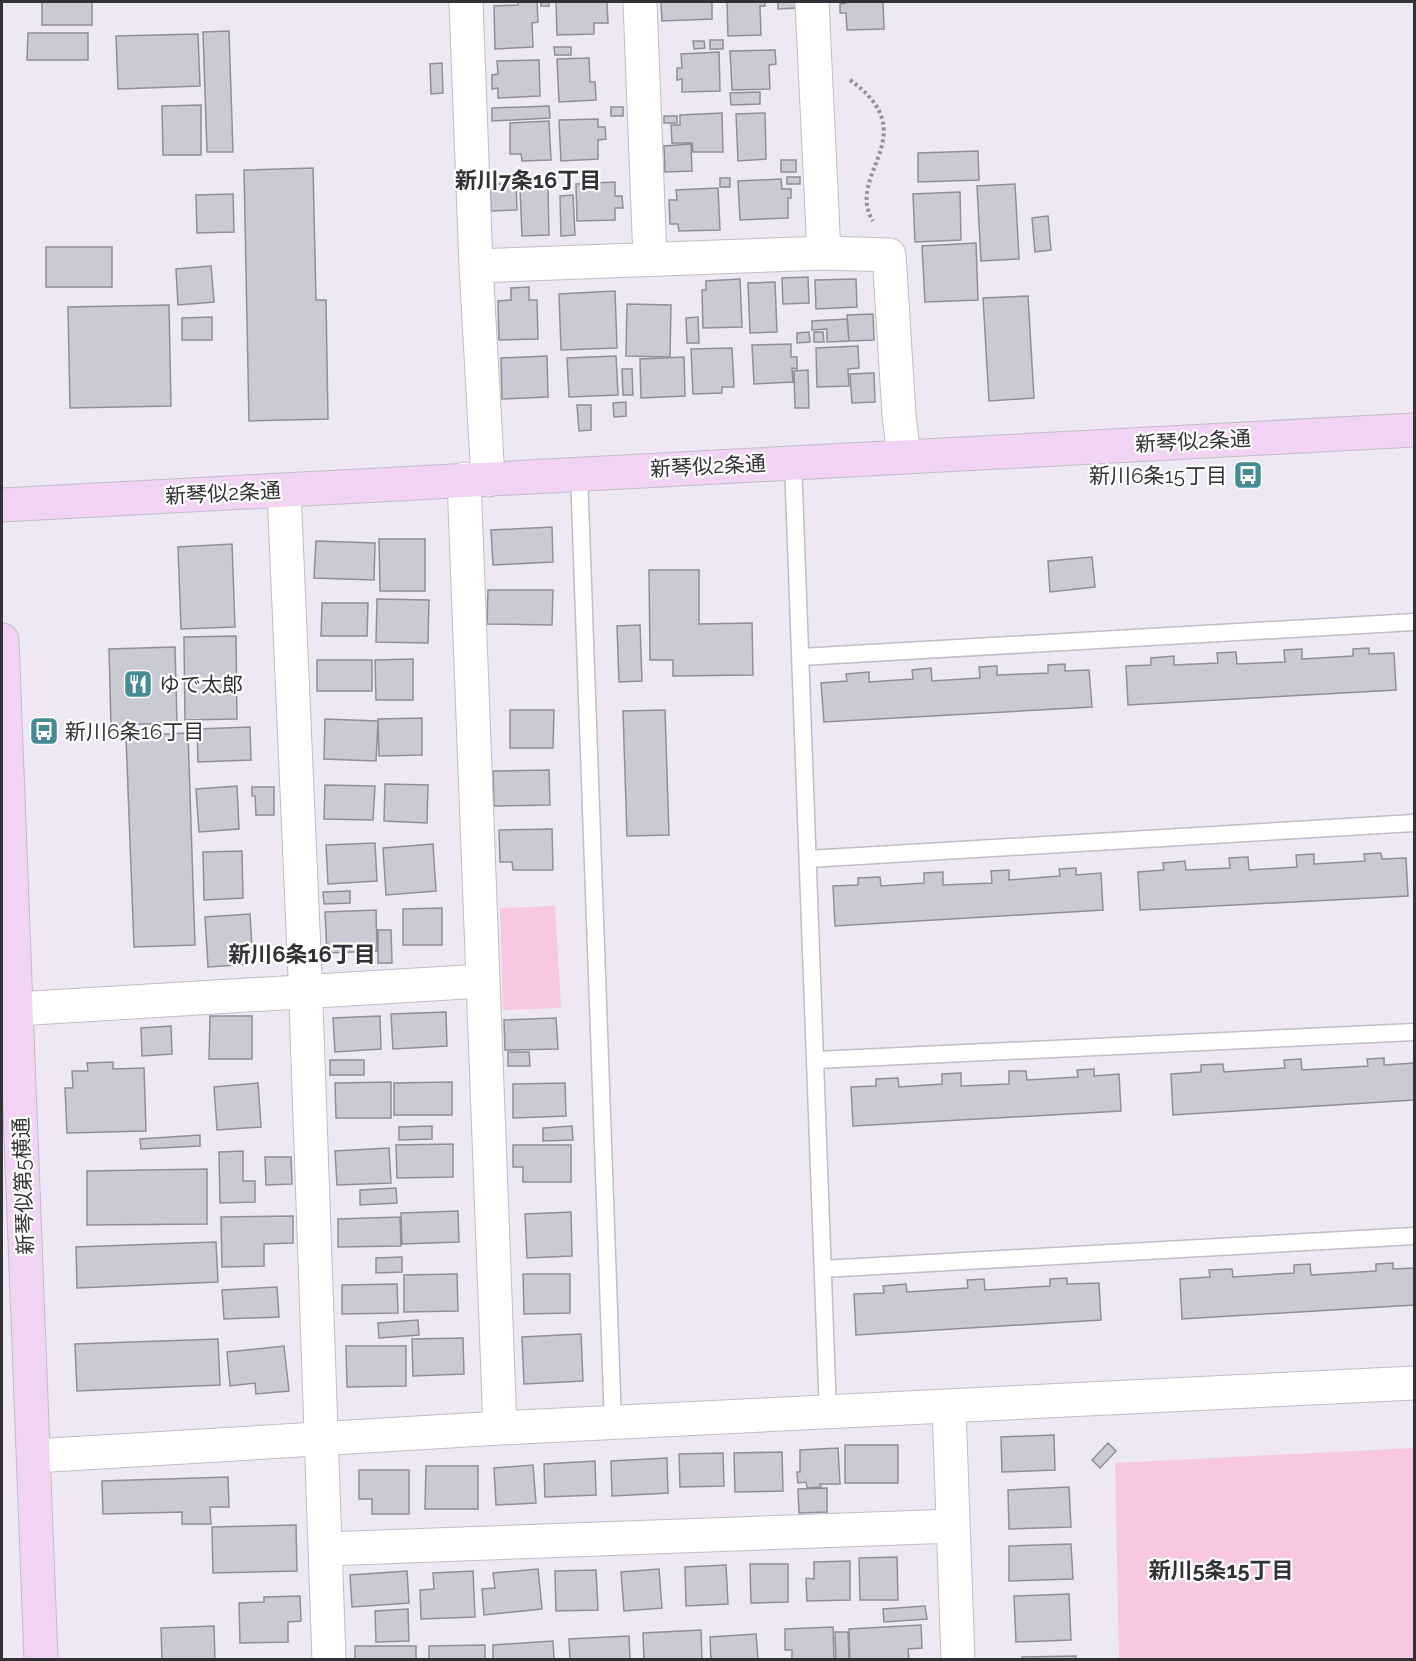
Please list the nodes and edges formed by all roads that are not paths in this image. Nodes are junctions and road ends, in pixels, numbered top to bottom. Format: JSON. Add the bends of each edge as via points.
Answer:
{"nodes":[{"id":1,"x":466,"y":2,"type":"edge"},
{"id":2,"x":640,"y":2,"type":"edge"},
{"id":3,"x":812,"y":2,"type":"edge"},
{"id":4,"x":824,"y":253,"type":"junction"},
{"id":5,"x":651,"y":260,"type":"junction"},
{"id":6,"x":476,"y":266,"type":"junction"},
{"id":7,"x":1414,"y":430,"type":"edge"},
{"id":8,"x":904,"y":456,"type":"junction"},
{"id":9,"x":793,"y":462,"type":"junction"},
{"id":10,"x":579,"y":473,"type":"junction"},
{"id":11,"x":476,"y":480,"type":"junction"},
{"id":12,"x":284,"y":491,"type":"junction"},
{"id":13,"x":2,"y":505,"type":"edge"},
{"id":14,"x":1414,"y":622,"type":"edge"},
{"id":15,"x":2,"y":640,"type":"edge"},
{"id":16,"x":801,"y":657,"type":"junction"},
{"id":17,"x":1414,"y":823,"type":"edge"},
{"id":18,"x":808,"y":859,"type":"junction"},
{"id":19,"x":482,"y":981,"type":"junction"},
{"id":20,"x":306,"y":993,"type":"junction"},
{"id":21,"x":16,"y":1009,"type":"junction"},
{"id":22,"x":1414,"y":1032,"type":"edge"},
{"id":23,"x":816,"y":1060,"type":"junction"},
{"id":24,"x":1414,"y":1236,"type":"edge"},
{"id":25,"x":823,"y":1269,"type":"junction"},
{"id":26,"x":1414,"y":1383,"type":"edge"},
{"id":27,"x":949,"y":1408,"type":"junction"},
{"id":28,"x":828,"y":1413,"type":"junction"},
{"id":29,"x":613,"y":1423,"type":"junction"},
{"id":30,"x":501,"y":1428,"type":"junction"},
{"id":31,"x":323,"y":1439,"type":"junction"},
{"id":32,"x":33,"y":1456,"type":"junction"},
{"id":33,"x":953,"y":1526,"type":"junction"},
{"id":34,"x":325,"y":1549,"type":"junction"},
{"id":35,"x":41,"y":1659,"type":"edge"},
{"id":36,"x":329,"y":1659,"type":"edge"},
{"id":37,"x":958,"y":1659,"type":"edge"}],
"edges":[{"from":1,"to":6,"type":"street"},
{"from":2,"to":5,"type":"street"},
{"from":3,"to":4,"type":"street"},
{"from":4,"to":5,"type":"street"},
{"from":4,"to":8,"type":"street","via":[[889,255]]},
{"from":5,"to":6,"type":"street"},
{"from":6,"to":11,"type":"street"},
{"from":7,"to":8,"type":"street","name":"新琴似2条通"},
{"from":8,"to":9,"type":"street","name":"新琴似2条通"},
{"from":9,"to":10,"type":"street","name":"新琴似2条通"},
{"from":9,"to":16,"type":"lane"},
{"from":10,"to":11,"type":"street","name":"新琴似2条通"},
{"from":10,"to":29,"type":"lane"},
{"from":11,"to":12,"type":"street","name":"新琴似2条通"},
{"from":11,"to":19,"type":"street"},
{"from":12,"to":13,"type":"street","name":"新琴似2条通"},
{"from":12,"to":20,"type":"street"},
{"from":14,"to":16,"type":"lane"},
{"from":15,"to":21,"type":"street","name":"新琴似第5横通"},
{"from":16,"to":18,"type":"lane"},
{"from":17,"to":18,"type":"lane"},
{"from":18,"to":23,"type":"lane"},
{"from":19,"to":20,"type":"street"},
{"from":19,"to":30,"type":"street"},
{"from":20,"to":21,"type":"street"},
{"from":20,"to":31,"type":"street"},
{"from":21,"to":32,"type":"street","name":"新琴似第5横通"},
{"from":22,"to":23,"type":"lane"},
{"from":23,"to":25,"type":"lane"},
{"from":24,"to":25,"type":"lane"},
{"from":25,"to":28,"type":"lane"},
{"from":26,"to":27,"type":"street"},
{"from":27,"to":28,"type":"street"},
{"from":27,"to":33,"type":"street"},
{"from":28,"to":29,"type":"street"},
{"from":29,"to":30,"type":"street"},
{"from":30,"to":31,"type":"street"},
{"from":31,"to":32,"type":"street"},
{"from":31,"to":34,"type":"street"},
{"from":32,"to":35,"type":"street","name":"新琴似第5横通"},
{"from":33,"to":34,"type":"street"},
{"from":33,"to":37,"type":"street"},
{"from":34,"to":36,"type":"street"}]}
